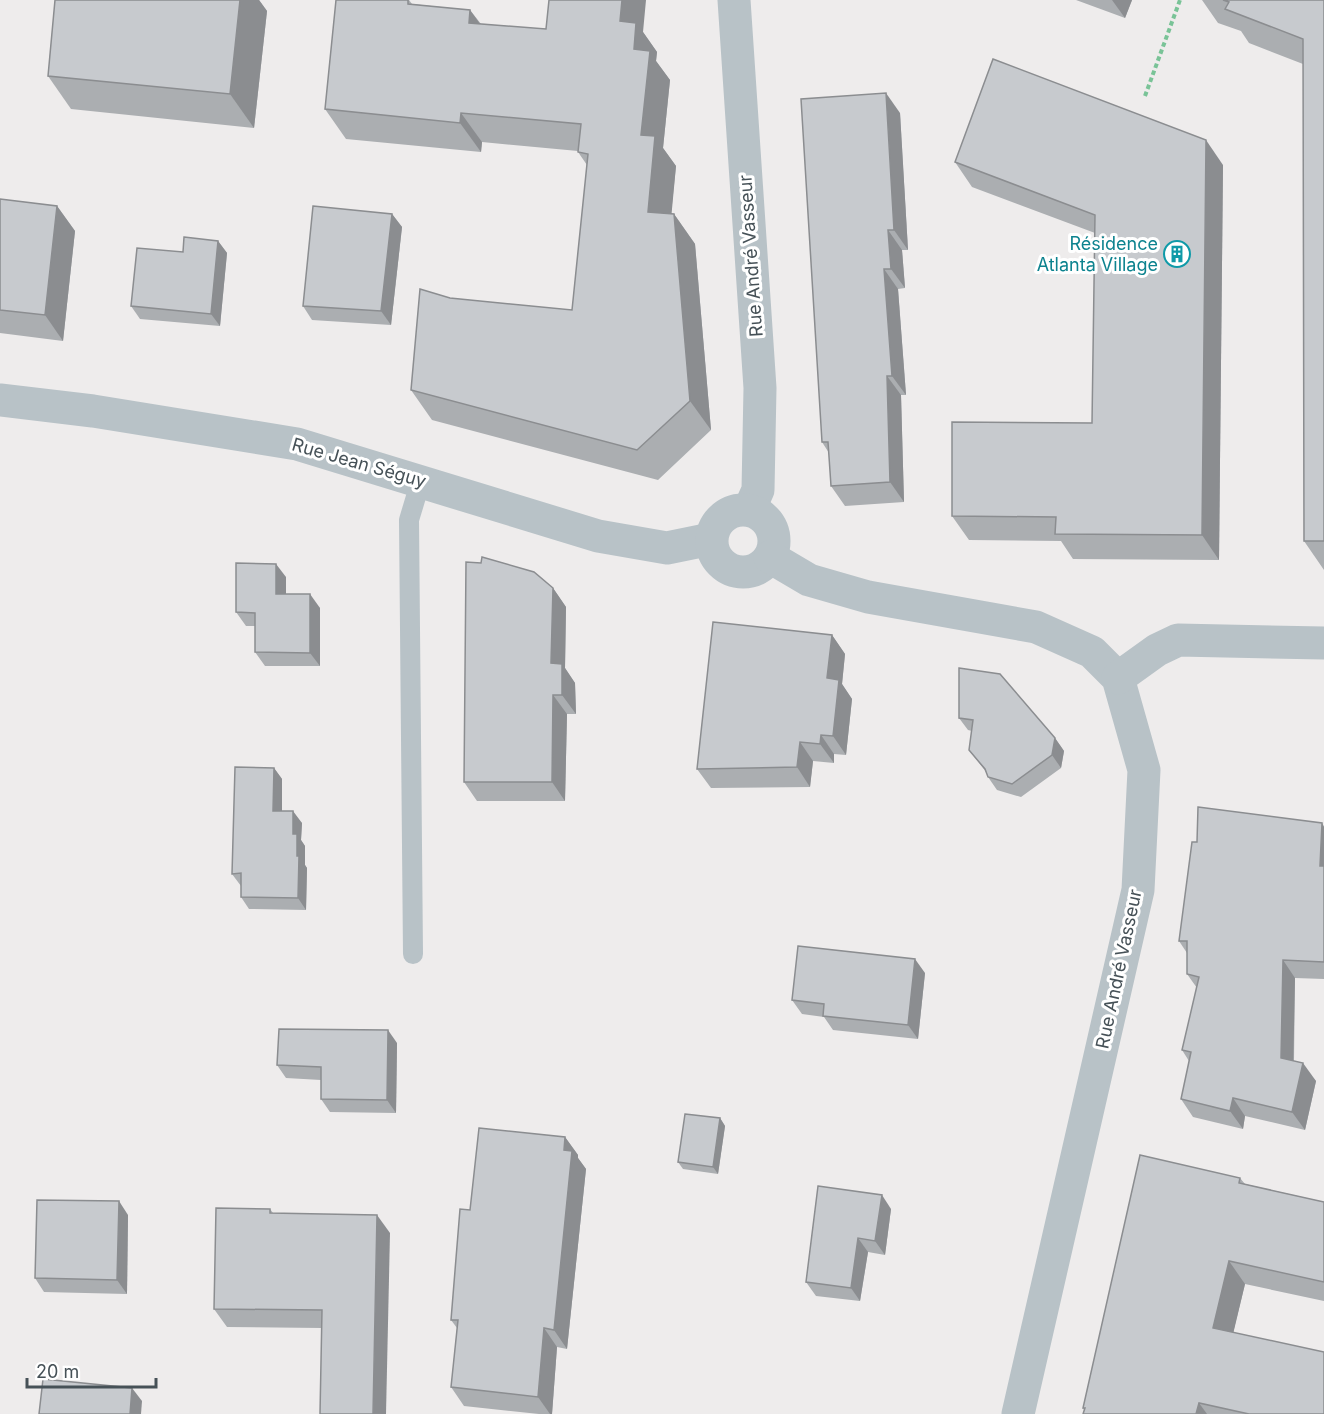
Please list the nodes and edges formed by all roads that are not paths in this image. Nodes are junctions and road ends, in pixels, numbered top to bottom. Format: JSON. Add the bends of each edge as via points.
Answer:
{"nodes":[{"id":1,"x":734,"y":0,"type":"edge"},
{"id":2,"x":0,"y":400,"type":"edge"},
{"id":3,"x":421,"y":480,"type":"junction"},
{"id":4,"x":749,"y":510,"type":"junction"},
{"id":5,"x":711,"y":539,"type":"junction"},
{"id":6,"x":770,"y":557,"type":"junction"},
{"id":7,"x":1324,"y":643,"type":"edge"},
{"id":8,"x":1118,"y":678,"type":"junction"},
{"id":9,"x":413,"y":954,"type":"dead end"},
{"id":10,"x":1018,"y":1414,"type":"edge"}],
"edges":[{"from":1,"to":4,"type":"street","name":"Rue André Vasseur","via":[[760,388],[758,490]]},
{"from":2,"to":3,"type":"street","name":"Rue Jean Séguy","via":[[297,444]]},
{"from":3,"to":5,"type":"street","name":"Rue Jean Séguy","via":[[598,536],[667,548]]},
{"from":3,"to":9,"type":"lane","via":[[409,520]]},
{"from":4,"to":5,"type":"street","via":[[738,509],[719,519]]},
{"from":4,"to":6,"type":"street","via":[[758,513],[772,528],[775,538]]},
{"from":5,"to":6,"type":"street","via":[[716,559],[733,571],[754,571]]},
{"from":6,"to":8,"type":"street","name":"Rue André Vasseur","via":[[809,580],[868,597],[1036,627],[1092,652]]},
{"from":7,"to":8,"type":"street","via":[[1178,640]]},
{"from":8,"to":10,"type":"street","name":"Rue André Vasseur","via":[[1144,770],[1138,890]]}]}
